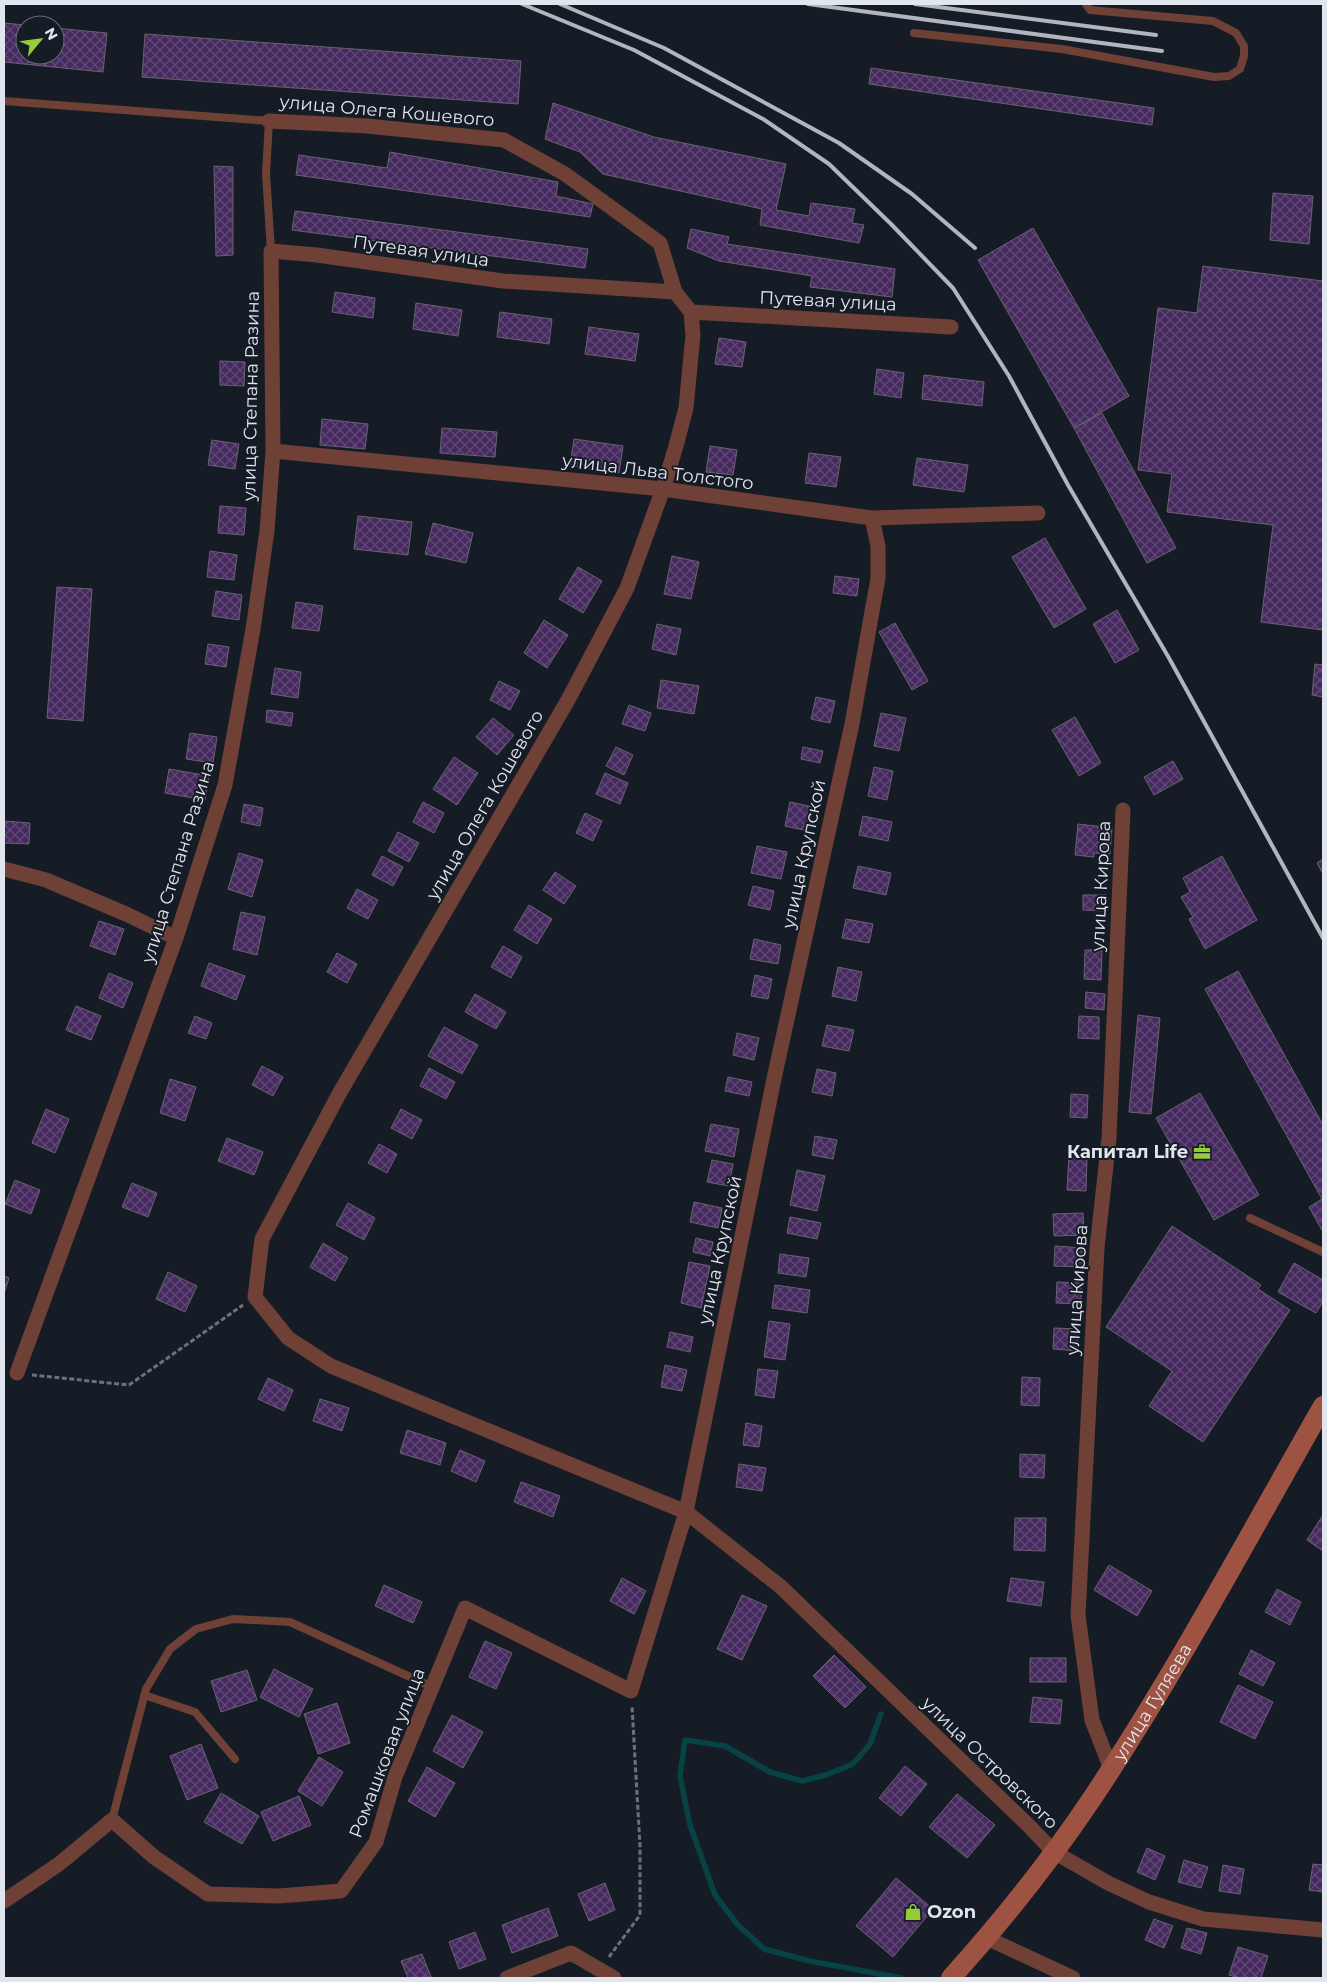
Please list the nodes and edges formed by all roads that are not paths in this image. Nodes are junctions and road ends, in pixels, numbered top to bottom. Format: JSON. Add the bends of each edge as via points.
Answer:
{"nodes":[{"id":1,"x":1086,"y":4,"type":"edge"},
{"id":2,"x":914,"y":33,"type":"dead end"},
{"id":3,"x":4,"y":101,"type":"edge"},
{"id":4,"x":269,"y":121,"type":"junction"},
{"id":5,"x":272,"y":251,"type":"junction"},
{"id":6,"x":675,"y":292,"type":"junction"},
{"id":7,"x":691,"y":312,"type":"junction"},
{"id":8,"x":951,"y":327,"type":"dead end"},
{"id":9,"x":273,"y":451,"type":"junction"},
{"id":10,"x":662,"y":489,"type":"junction"},
{"id":11,"x":1038,"y":513,"type":"dead end"},
{"id":12,"x":872,"y":518,"type":"junction"},
{"id":13,"x":1123,"y":810,"type":"dead end"},
{"id":14,"x":4,"y":868,"type":"edge"},
{"id":15,"x":176,"y":938,"type":"junction"},
{"id":16,"x":1250,"y":1218,"type":"dead end"},
{"id":17,"x":1323,"y":1252,"type":"edge"},
{"id":18,"x":17,"y":1373,"type":"road end"},
{"id":19,"x":1323,"y":1406,"type":"edge"},
{"id":20,"x":686,"y":1512,"type":"junction"},
{"id":21,"x":432,"y":1687,"type":"junction"},
{"id":22,"x":144,"y":1695,"type":"junction"},
{"id":23,"x":235,"y":1758,"type":"dead end"},
{"id":24,"x":1111,"y":1769,"type":"junction"},
{"id":25,"x":112,"y":1820,"type":"junction"},
{"id":26,"x":1054,"y":1852,"type":"junction"},
{"id":27,"x":4,"y":1900,"type":"edge"},
{"id":28,"x":1323,"y":1930,"type":"edge"},
{"id":29,"x":987,"y":1938,"type":"junction"},
{"id":30,"x":507,"y":1978,"type":"edge"},
{"id":31,"x":614,"y":1978,"type":"edge"},
{"id":32,"x":951,"y":1978,"type":"edge"},
{"id":33,"x":1073,"y":1978,"type":"edge"}],
"edges":[{"from":1,"to":2,"type":"lane","via":[[1090,10],[1213,21],[1236,33],[1244,46],[1240,69],[1230,76],[1214,77],[1062,49]]},
{"from":3,"to":4,"type":"lane"},
{"from":4,"to":5,"type":"lane","via":[[266,174]]},
{"from":4,"to":6,"type":"street","name":"улица Олега Кошевого","via":[[367,126],[504,140],[565,174],[660,243]]},
{"from":5,"to":6,"type":"street","name":"Путевая улица","via":[[502,281]]},
{"from":5,"to":9,"type":"street","name":"улица Степана Разина"},
{"from":6,"to":7,"type":"street"},
{"from":7,"to":8,"type":"street","name":"Путевая улица"},
{"from":7,"to":10,"type":"street","name":"улица Олега Кошевого","via":[[693,335],[686,408]]},
{"from":9,"to":10,"type":"street","name":"улица Льва Толстого"},
{"from":9,"to":15,"type":"street","name":"улица Степана Разина","via":[[267,531],[253,629],[225,785]]},
{"from":10,"to":12,"type":"street","name":"улица Льва Толстого"},
{"from":10,"to":20,"type":"street","name":"улица Олега Кошевого","via":[[627,588],[568,700],[340,1094],[262,1239],[255,1297],[288,1338],[331,1366]]},
{"from":11,"to":12,"type":"street","name":"улица Льва Толстого"},
{"from":12,"to":20,"type":"street","name":"улица Крупской","via":[[878,546],[878,578],[852,724],[775,1074]]},
{"from":13,"to":24,"type":"street","name":"улица Кирова","via":[[1109,1138],[1097,1248],[1078,1615],[1092,1720]]},
{"from":14,"to":15,"type":"street","via":[[46,880]]},
{"from":15,"to":18,"type":"street","name":"улица Степана Разина"},
{"from":16,"to":17,"type":"lane"},
{"from":19,"to":24,"type":"main road","name":"улица Гуляева"},
{"from":20,"to":21,"type":"street","name":"Ромашковая улица","via":[[631,1691],[465,1608]]},
{"from":20,"to":26,"type":"street","name":"улица Островского","via":[[781,1587]]},
{"from":21,"to":22,"type":"lane","via":[[290,1622],[233,1619],[196,1629],[170,1649]]},
{"from":21,"to":25,"type":"street","name":"Ромашковая улица","via":[[395,1777],[376,1842],[341,1891],[279,1896],[208,1894],[154,1857]]},
{"from":22,"to":23,"type":"lane","via":[[195,1712]]},
{"from":22,"to":25,"type":"lane"},
{"from":24,"to":26,"type":"main road","name":"улица Гуляева"},
{"from":25,"to":27,"type":"street","via":[[59,1864]]},
{"from":26,"to":28,"type":"street","name":"улица Островского","via":[[1149,1902],[1203,1919]]},
{"from":26,"to":29,"type":"main road","name":"улица Гуляева"},
{"from":29,"to":32,"type":"main road","name":"улица Гуляева"},
{"from":29,"to":33,"type":"street"},
{"from":30,"to":31,"type":"street","via":[[571,1953]]}]}
